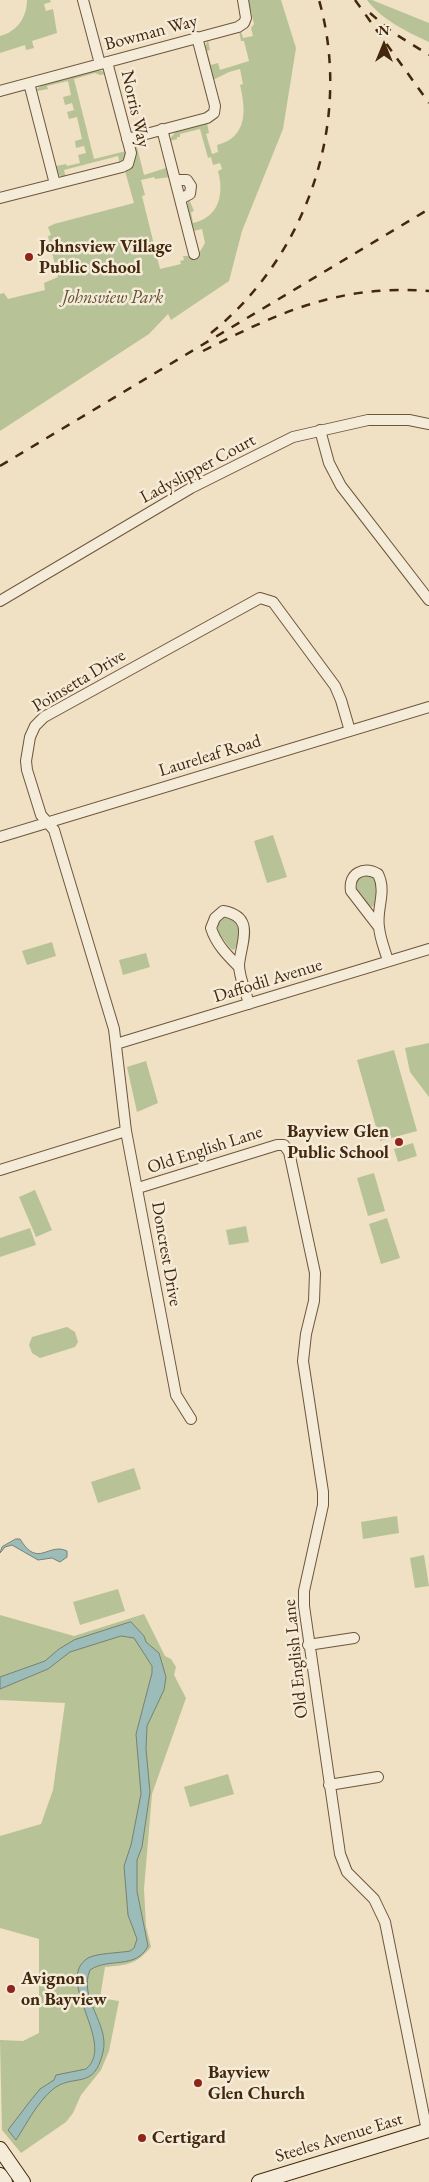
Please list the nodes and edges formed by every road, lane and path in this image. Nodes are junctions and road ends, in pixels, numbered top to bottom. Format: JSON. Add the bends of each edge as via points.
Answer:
{"nodes":[{"id":1,"x":83,"y":0,"type":"edge"},
{"id":2,"x":243,"y":0,"type":"edge"},
{"id":3,"x":197,"y":37,"type":"junction"},
{"id":4,"x":104,"y":63,"type":"junction"},
{"id":5,"x":30,"y":83,"type":"junction"},
{"id":6,"x":0,"y":91,"type":"edge"},
{"id":7,"x":162,"y":130,"type":"junction"},
{"id":8,"x":127,"y":139,"type":"junction"},
{"id":9,"x":56,"y":184,"type":"junction"},
{"id":10,"x":0,"y":198,"type":"edge"},
{"id":11,"x":194,"y":254,"type":"dead end"},
{"id":12,"x":429,"y":424,"type":"edge"},
{"id":13,"x":320,"y":430,"type":"junction"},
{"id":14,"x":429,"y":600,"type":"edge"},
{"id":15,"x":0,"y":602,"type":"edge"},
{"id":16,"x":429,"y":707,"type":"edge"},
{"id":17,"x":350,"y":731,"type":"junction"},
{"id":18,"x":48,"y":824,"type":"junction"},
{"id":19,"x":0,"y":837,"type":"edge"},
{"id":20,"x":378,"y":926,"type":"junction"},
{"id":21,"x":429,"y":949,"type":"edge"},
{"id":22,"x":388,"y":962,"type":"junction"},
{"id":23,"x":239,"y":966,"type":"junction"},
{"id":24,"x":249,"y":1004,"type":"junction"},
{"id":25,"x":116,"y":1044,"type":"junction"},
{"id":26,"x":126,"y":1132,"type":"junction"},
{"id":27,"x":0,"y":1170,"type":"edge"},
{"id":28,"x":138,"y":1188,"type":"junction"},
{"id":29,"x":191,"y":1419,"type":"dead end"},
{"id":30,"x":354,"y":1638,"type":"dead end"},
{"id":31,"x":308,"y":1645,"type":"junction"},
{"id":32,"x":378,"y":1778,"type":"dead end"},
{"id":33,"x":329,"y":1785,"type":"junction"},
{"id":34,"x":428,"y":2131,"type":"edge"},
{"id":35,"x":0,"y":2149,"type":"edge"},
{"id":36,"x":0,"y":2175,"type":"edge"},
{"id":37,"x":5,"y":2182,"type":"edge"},
{"id":38,"x":23,"y":2182,"type":"edge"},
{"id":39,"x":260,"y":2182,"type":"edge"}],
"edges":[{"from":1,"to":4,"type":"street","name":"Bowman Way"},
{"from":2,"to":3,"type":"street","name":"Bowman Way","via":[[247,16],[244,24]]},
{"from":3,"to":4,"type":"street","name":"Bowman Way"},
{"from":3,"to":7,"type":"street","via":[[215,106],[214,114]]},
{"from":4,"to":5,"type":"street","name":"Bowman Way"},
{"from":4,"to":8,"type":"street","name":"Norris Way"},
{"from":5,"to":6,"type":"street","name":"Bowman Way"},
{"from":5,"to":9,"type":"street"},
{"from":7,"to":8,"type":"street"},
{"from":7,"to":11,"type":"street"},
{"from":8,"to":9,"type":"street","name":"Norris Way","via":[[131,158],[126,165]]},
{"from":9,"to":10,"type":"street","name":"Norris Way"},
{"from":12,"to":13,"type":"street","name":"Ladyslipper Court","via":[[409,420],[368,420]]},
{"from":13,"to":14,"type":"street","via":[[329,463],[341,486]]},
{"from":13,"to":15,"type":"street","name":"Ladyslipper Court","via":[[293,437],[191,488]]},
{"from":16,"to":17,"type":"street","name":"Laureleaf Road"},
{"from":17,"to":18,"type":"street","name":"Laureleaf Road"},
{"from":17,"to":18,"type":"street","name":"Poinsetta Drive","via":[[335,686],[273,602],[256,599],[39,722],[30,737],[27,770],[41,815]]},
{"from":18,"to":19,"type":"street","name":"Laureleaf Road"},
{"from":18,"to":25,"type":"street","name":"Poinsetta Drive","via":[[54,830]]},
{"from":20,"to":20,"type":"street","via":[[383,888],[378,874],[365,870],[352,879],[351,891]]},
{"from":20,"to":22,"type":"street"},
{"from":21,"to":22,"type":"street","name":"Daffodil Avenue"},
{"from":22,"to":24,"type":"street","name":"Daffodil Avenue"},
{"from":23,"to":23,"type":"street","via":[[244,924],[234,913],[223,911],[211,928],[218,943]]},
{"from":23,"to":24,"type":"street"},
{"from":24,"to":25,"type":"street","name":"Daffodil Avenue"},
{"from":25,"to":26,"type":"street","name":"Poinsetta Drive"},
{"from":26,"to":27,"type":"street"},
{"from":26,"to":28,"type":"street","name":"Doncrest Drive"},
{"from":28,"to":29,"type":"street","name":"Doncrest Drive","via":[[176,1395]]},
{"from":28,"to":31,"type":"street","name":"Old English Lane","via":[[273,1145],[284,1145],[289,1152],[315,1283],[303,1361],[323,1505],[304,1590]]},
{"from":30,"to":31,"type":"street"},
{"from":31,"to":33,"type":"street","name":"Old English Lane"},
{"from":32,"to":33,"type":"street"},
{"from":33,"to":34,"type":"street","name":"Old English Lane","via":[[345,1868],[374,1899],[385,1922]]},
{"from":34,"to":39,"type":"main road","name":"Steeles Avenue East"},
{"from":35,"to":38,"type":"main road"},
{"from":36,"to":37,"type":"main road"}]}
